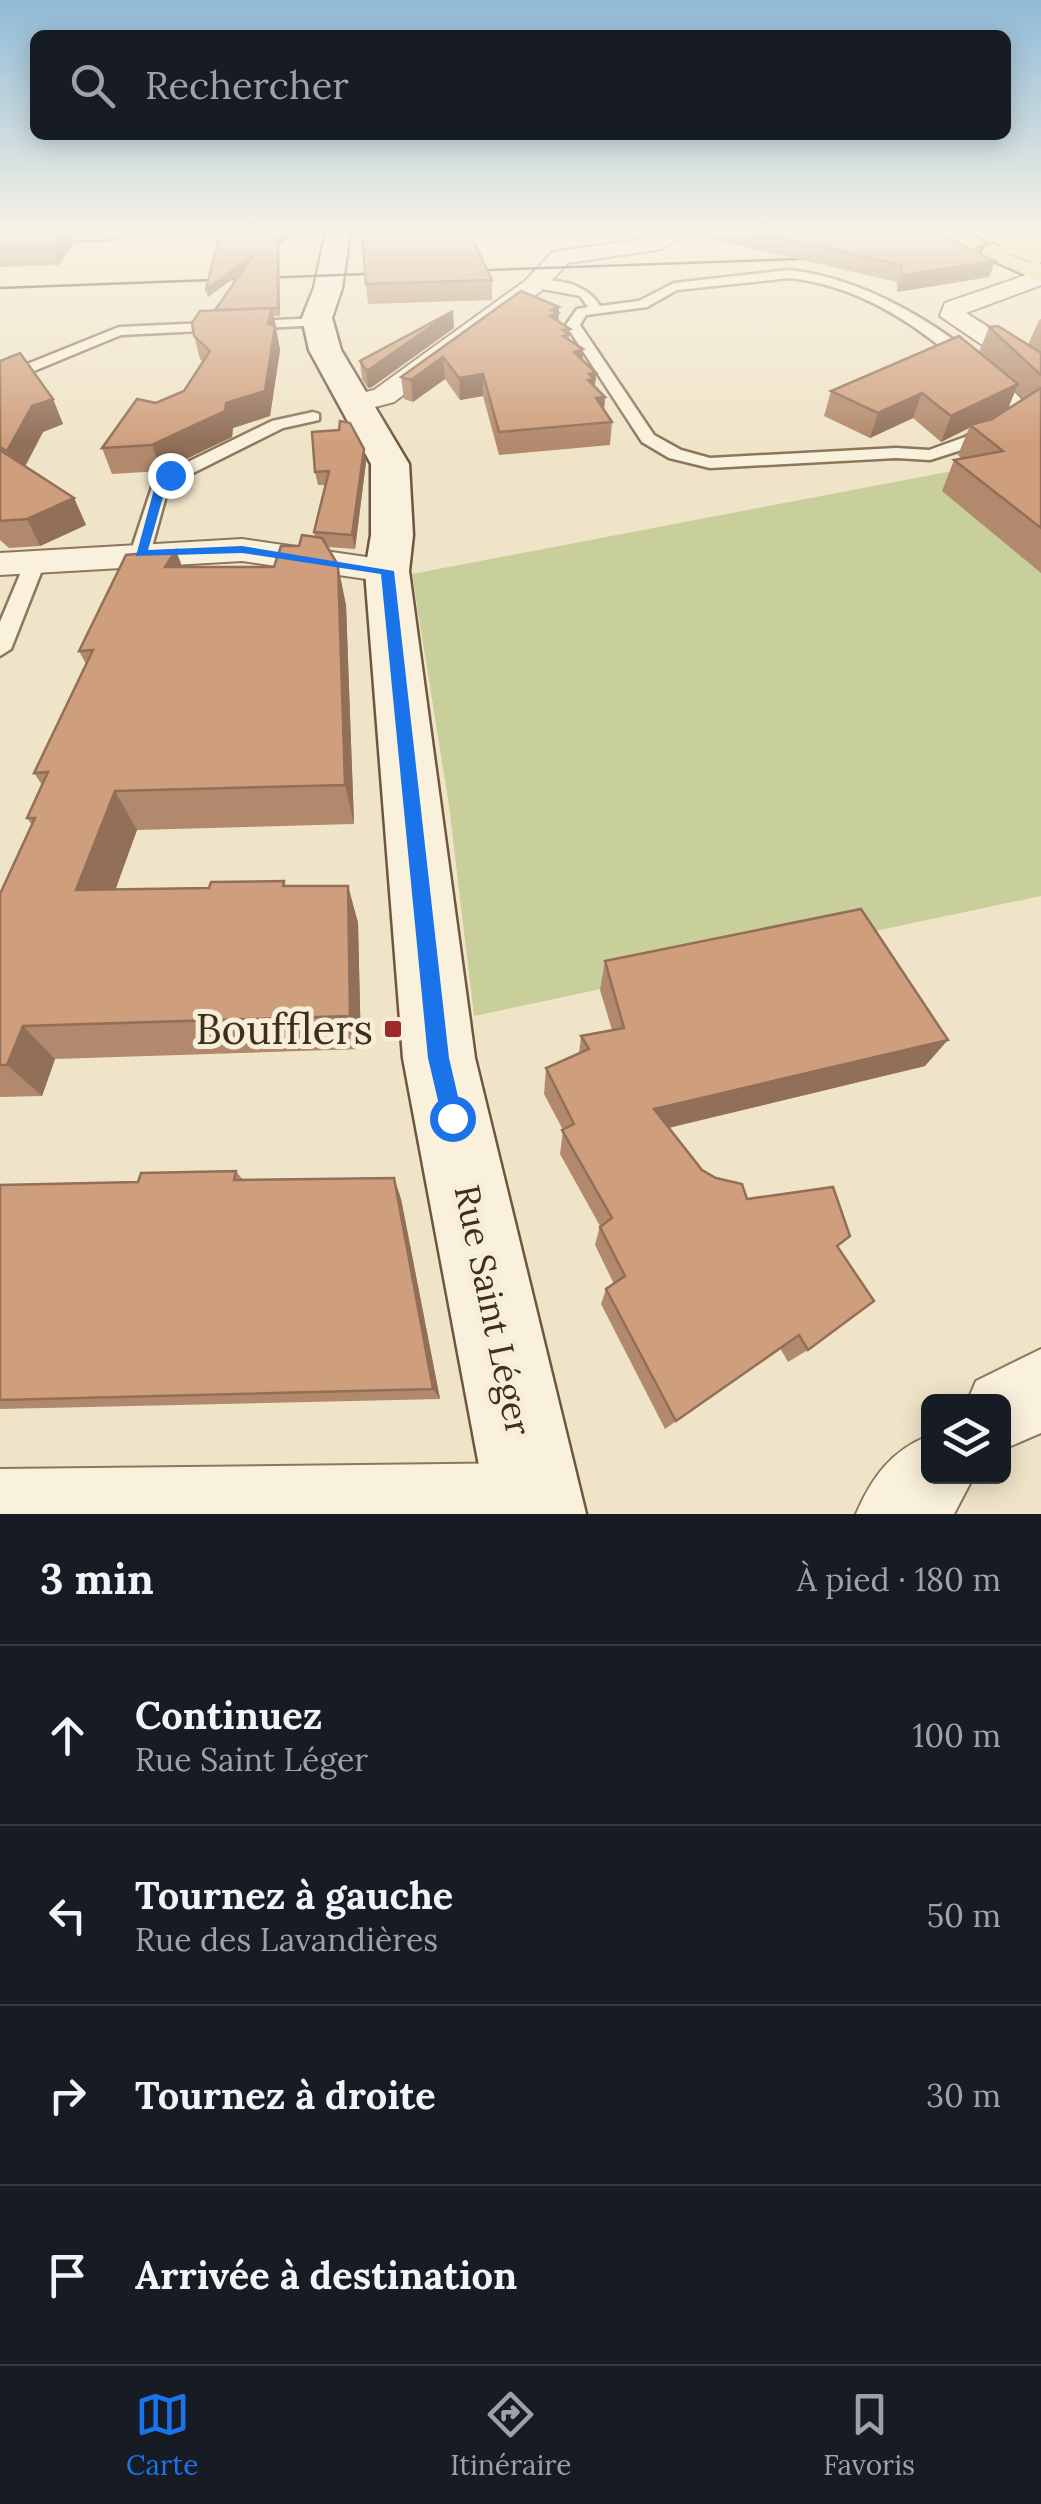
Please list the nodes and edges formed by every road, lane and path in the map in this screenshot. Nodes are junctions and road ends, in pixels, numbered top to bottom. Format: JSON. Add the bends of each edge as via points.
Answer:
{"nodes":[{"id":1,"x":322,"y":303,"type":"edge"},
{"id":2,"x":510,"y":303,"type":"edge"},
{"id":3,"x":592,"y":303,"type":"edge"},
{"id":4,"x":645,"y":303,"type":"edge"},
{"id":5,"x":886,"y":303,"type":"edge"},
{"id":6,"x":962,"y":303,"type":"edge"},
{"id":7,"x":594,"y":308,"type":"junction"},
{"id":8,"x":318,"y":322,"type":"junction"},
{"id":9,"x":1041,"y":372,"type":"edge"},
{"id":10,"x":0,"y":380,"type":"edge"},
{"id":11,"x":356,"y":403,"type":"junction"},
{"id":12,"x":314,"y":416,"type":"dead end"},
{"id":13,"x":140,"y":554,"type":"junction"},
{"id":14,"x":18,"y":562,"type":"edge"},
{"id":15,"x":387,"y":571,"type":"junction"},
{"id":16,"x":0,"y":649,"type":"edge"},
{"id":17,"x":1041,"y":1389,"type":"edge"},
{"id":18,"x":1011,"y":1405,"type":"edge"},
{"id":19,"x":925,"y":1484,"type":"edge"},
{"id":20,"x":536,"y":1509,"type":"edge"},
{"id":21,"x":0,"y":1512,"type":"edge"},
{"id":22,"x":899,"y":1514,"type":"edge"}],
"edges":[{"from":1,"to":8,"type":"street"},
{"from":2,"to":11,"type":"street","via":[[384,396]]},
{"from":3,"to":7,"type":"lane"},
{"from":4,"to":7,"type":"lane"},
{"from":5,"to":7,"type":"lane","via":[[946,341],[1024,411],[930,456],[710,463],[674,454],[648,438],[572,325]]},
{"from":6,"to":9,"type":"street","via":[[953,316]]},
{"from":8,"to":10,"type":"lane","via":[[120,331]]},
{"from":8,"to":11,"type":"street","name":"Rue Saint Léger","via":[[325,350]]},
{"from":11,"to":15,"type":"street","name":"Rue Saint Léger","via":[[390,464]]},
{"from":12,"to":13,"type":"lane","via":[[278,424],[162,482]]},
{"from":13,"to":14,"type":"street"},
{"from":13,"to":15,"type":"street","via":[[242,550]]},
{"from":14,"to":16,"type":"lane"},
{"from":15,"to":20,"type":"street","name":"Rue Saint Léger","via":[[439,1058]]},
{"from":17,"to":18,"type":"street"},
{"from":19,"to":22,"type":"street"},
{"from":20,"to":21,"type":"street"}]}
